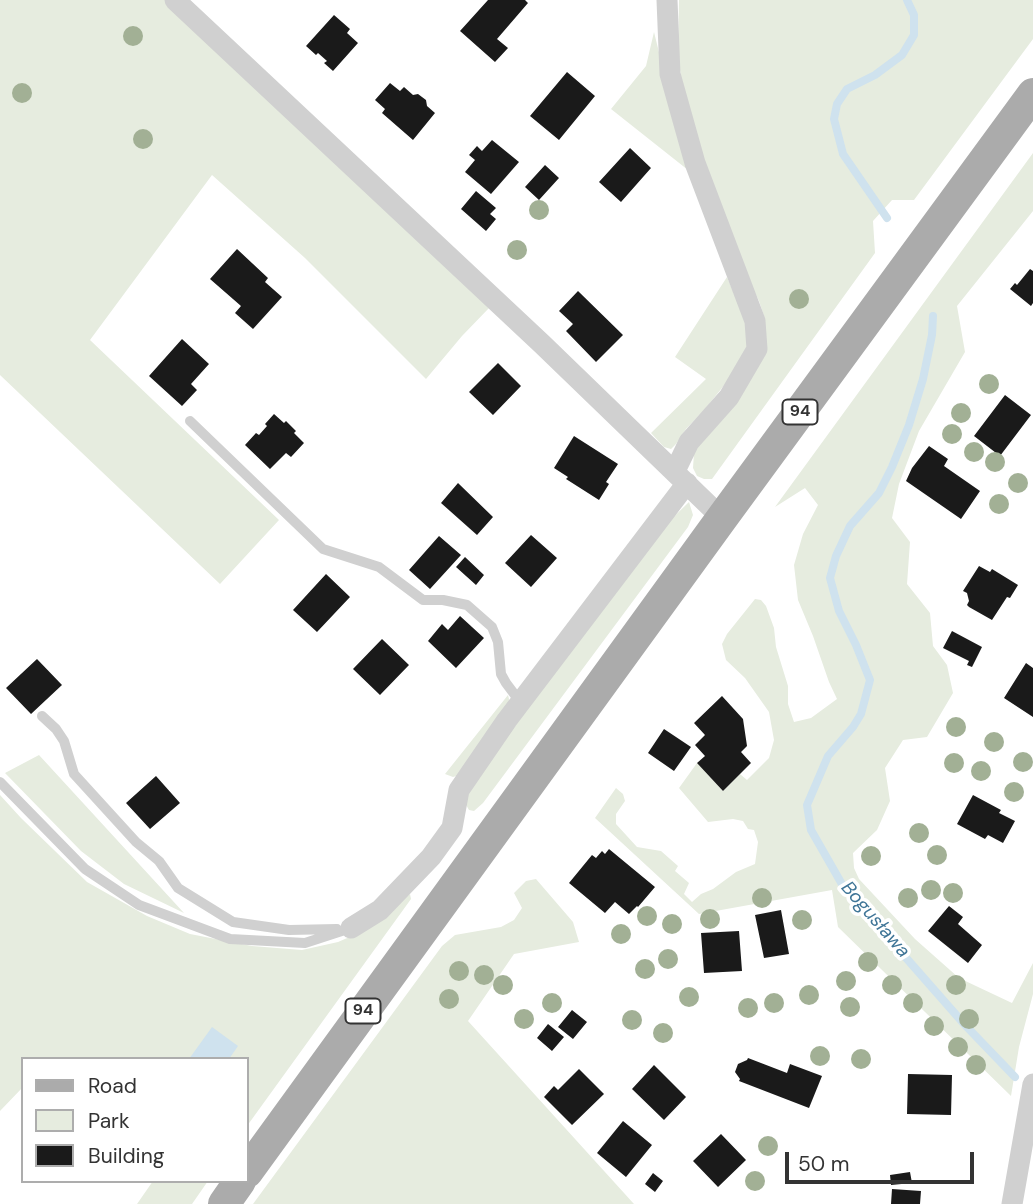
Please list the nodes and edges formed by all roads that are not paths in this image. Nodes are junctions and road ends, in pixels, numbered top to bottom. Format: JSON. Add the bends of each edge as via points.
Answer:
{"nodes":[{"id":1,"x":667,"y":0,"type":"edge"},
{"id":2,"x":178,"y":1,"type":"edge"},
{"id":3,"x":1033,"y":94,"type":"edge"},
{"id":4,"x":190,"y":421,"type":"dead end"},
{"id":5,"x":681,"y":477,"type":"junction"},
{"id":6,"x":722,"y":518,"type":"junction"},
{"id":7,"x":521,"y":702,"type":"junction"},
{"id":8,"x":42,"y":716,"type":"dead end"},
{"id":9,"x":0,"y":782,"type":"edge"},
{"id":10,"x":351,"y":928,"type":"junction"},
{"id":11,"x":1033,"y":1084,"type":"edge"},
{"id":12,"x":248,"y":1171,"type":"edge"},
{"id":13,"x":239,"y":1183,"type":"edge"},
{"id":14,"x":224,"y":1204,"type":"edge"},
{"id":15,"x":1012,"y":1204,"type":"edge"}],
"edges":[{"from":1,"to":5,"type":"street","via":[[670,74],[695,163],[755,321],[757,349],[729,397],[689,442]]},
{"from":2,"to":5,"type":"street"},
{"from":3,"to":6,"type":"main road","number":"94"},
{"from":4,"to":7,"type":"lane","via":[[323,550],[379,567],[423,600],[467,605],[492,626],[501,674]]},
{"from":5,"to":6,"type":"street"},
{"from":5,"to":7,"type":"street"},
{"from":6,"to":12,"type":"main road","number":"94"},
{"from":7,"to":10,"type":"street","via":[[459,790],[452,828],[431,857],[380,910]]},
{"from":8,"to":10,"type":"lane","via":[[64,741],[74,774],[136,842],[159,860],[178,888],[233,922],[289,930]]},
{"from":9,"to":10,"type":"lane","via":[[85,869],[138,905],[230,939],[305,943]]},
{"from":11,"to":15,"type":"street"},
{"from":13,"to":14,"type":"main road"}]}
